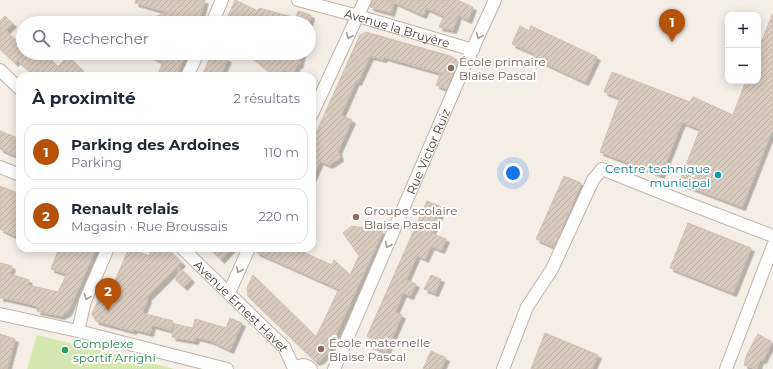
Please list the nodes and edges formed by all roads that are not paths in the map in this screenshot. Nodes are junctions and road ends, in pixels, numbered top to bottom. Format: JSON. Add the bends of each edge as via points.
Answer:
{"nodes":[{"id":1,"x":222,"y":0,"type":"edge"},
{"id":2,"x":298,"y":0,"type":"edge"},
{"id":3,"x":365,"y":0,"type":"edge"},
{"id":4,"x":495,"y":0,"type":"edge"},
{"id":5,"x":215,"y":16,"type":"edge"},
{"id":6,"x":358,"y":16,"type":"junction"},
{"id":7,"x":473,"y":50,"type":"junction"},
{"id":8,"x":195,"y":60,"type":"edge"},
{"id":9,"x":0,"y":70,"type":"edge"},
{"id":10,"x":189,"y":72,"type":"edge"},
{"id":11,"x":16,"y":86,"type":"edge"},
{"id":12,"x":316,"y":105,"type":"edge"},
{"id":13,"x":0,"y":167,"type":"edge"},
{"id":14,"x":16,"y":173,"type":"edge"},
{"id":15,"x":773,"y":236,"type":"edge"},
{"id":16,"x":773,"y":246,"type":"edge"},
{"id":17,"x":106,"y":252,"type":"edge"},
{"id":18,"x":186,"y":252,"type":"edge"},
{"id":19,"x":247,"y":252,"type":"edge"},
{"id":20,"x":229,"y":293,"type":"junction"},
{"id":21,"x":0,"y":314,"type":"edge"},
{"id":22,"x":78,"y":332,"type":"junction"},
{"id":23,"x":227,"y":369,"type":"edge"},
{"id":24,"x":294,"y":369,"type":"edge"},
{"id":25,"x":311,"y":369,"type":"edge"},
{"id":26,"x":334,"y":369,"type":"edge"},
{"id":27,"x":503,"y":369,"type":"edge"},
{"id":28,"x":726,"y":369,"type":"edge"}],
"edges":[{"from":1,"to":5,"type":"street"},
{"from":2,"to":6,"type":"street","name":"Avenue la Bruyère"},
{"from":3,"to":6,"type":"street"},
{"from":4,"to":7,"type":"street","name":"Rue Victor Ruiz","one_way":true},
{"from":6,"to":7,"type":"street","name":"Avenue la Bruyère"},
{"from":6,"to":12,"type":"street","one_way":true},
{"from":7,"to":26,"type":"street","name":"Rue Victor Ruiz","one_way":true},
{"from":8,"to":10,"type":"street"},
{"from":9,"to":11,"type":"street"},
{"from":13,"to":14,"type":"street"},
{"from":15,"to":27,"type":"street","via":[[602,169],[593,180],[552,269],[527,307]]},
{"from":16,"to":28,"type":"street"},
{"from":17,"to":22,"type":"street","one_way":true,"via":[[85,302]]},
{"from":18,"to":20,"type":"street","name":"Avenue Ernest Havet"},
{"from":19,"to":20,"type":"street","one_way":true},
{"from":20,"to":24,"type":"street","name":"Avenue Ernest Havet","via":[[284,348]]},
{"from":21,"to":22,"type":"street"},
{"from":22,"to":23,"type":"street"},
{"from":24,"to":25,"type":"street","via":[[304,365]]}]}
